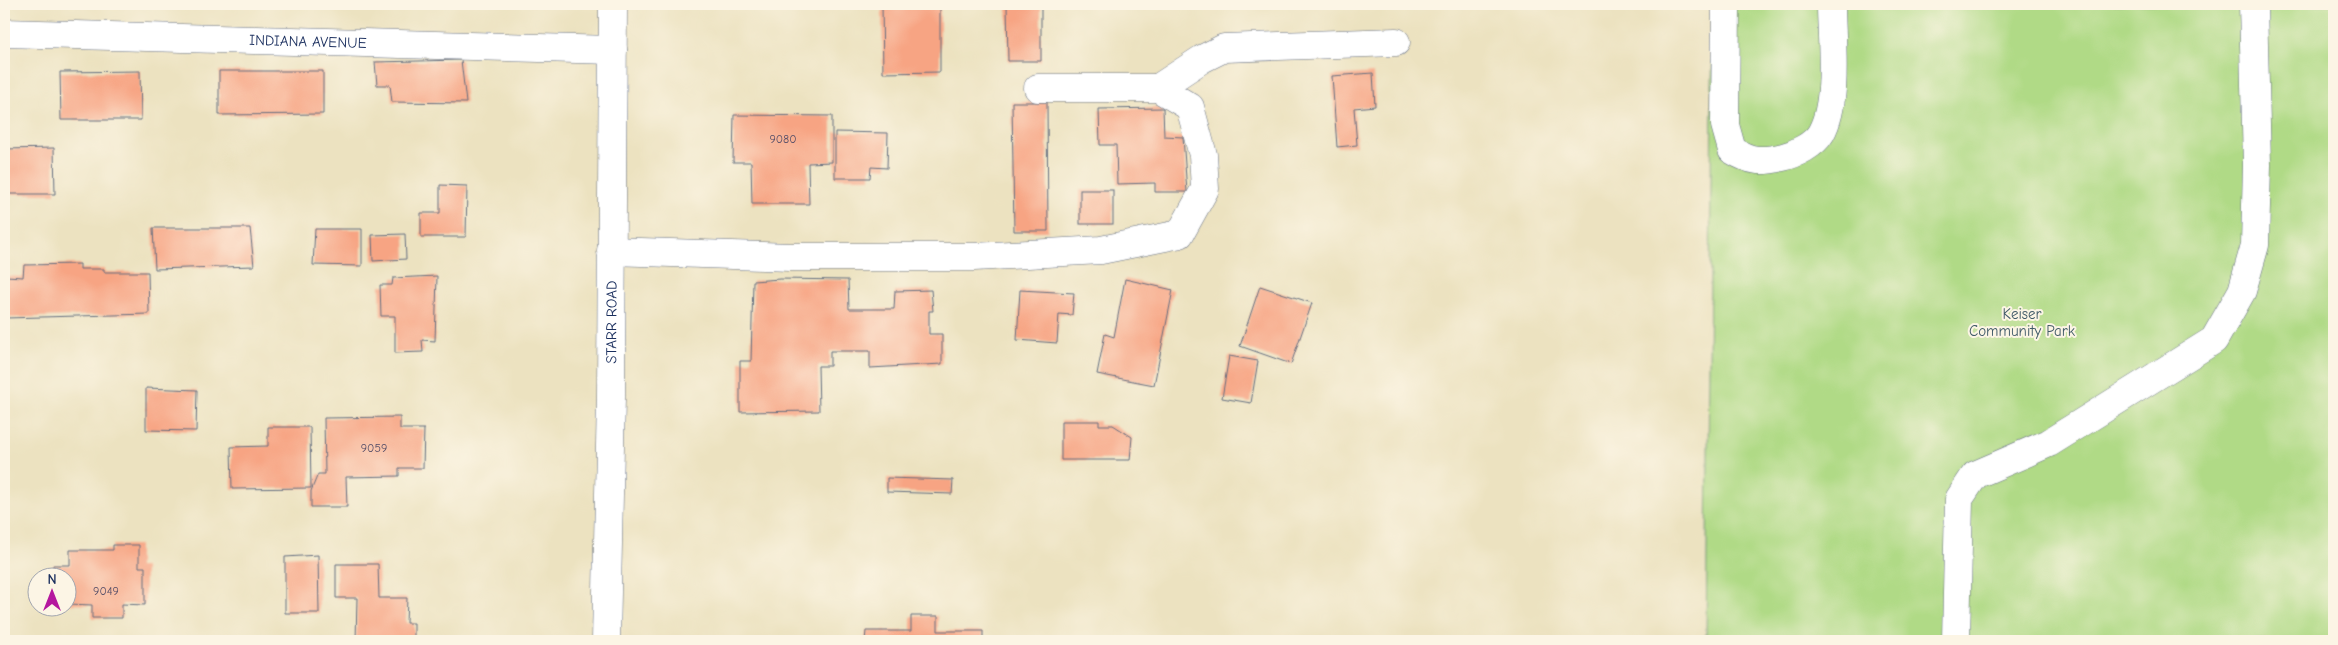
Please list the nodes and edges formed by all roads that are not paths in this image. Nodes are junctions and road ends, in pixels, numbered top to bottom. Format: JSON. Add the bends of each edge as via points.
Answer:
{"nodes":[{"id":1,"x":612,"y":4,"type":"edge"},
{"id":2,"x":1726,"y":4,"type":"edge"},
{"id":3,"x":1831,"y":4,"type":"edge"},
{"id":4,"x":2253,"y":4,"type":"edge"},
{"id":5,"x":4,"y":32,"type":"edge"},
{"id":6,"x":1396,"y":42,"type":"dead end"},
{"id":7,"x":613,"y":50,"type":"junction"},
{"id":8,"x":1038,"y":88,"type":"dead end"},
{"id":9,"x":1158,"y":88,"type":"junction"},
{"id":10,"x":611,"y":251,"type":"junction"},
{"id":11,"x":606,"y":641,"type":"edge"},
{"id":12,"x":1956,"y":641,"type":"edge"}],
"edges":[{"from":1,"to":7,"type":"street","name":"STARR ROAD"},
{"from":2,"to":3,"type":"street","via":[[1725,126],[1732,150],[1747,159],[1767,161],[1805,148],[1820,134],[1832,104]]},
{"from":4,"to":12,"type":"street","via":[[2257,165],[2255,245],[2242,291],[2214,340],[2049,443],[1975,475],[1959,499]]},
{"from":5,"to":7,"type":"street","name":"INDIANA AVENUE"},
{"from":6,"to":9,"type":"street","via":[[1224,48]]},
{"from":7,"to":10,"type":"street","name":"STARR ROAD"},
{"from":8,"to":9,"type":"street"},
{"from":9,"to":10,"type":"street","via":[[1190,107],[1203,155],[1205,189],[1180,234],[1101,250],[974,256],[790,257]]},
{"from":10,"to":11,"type":"street","name":"STARR ROAD"}]}
